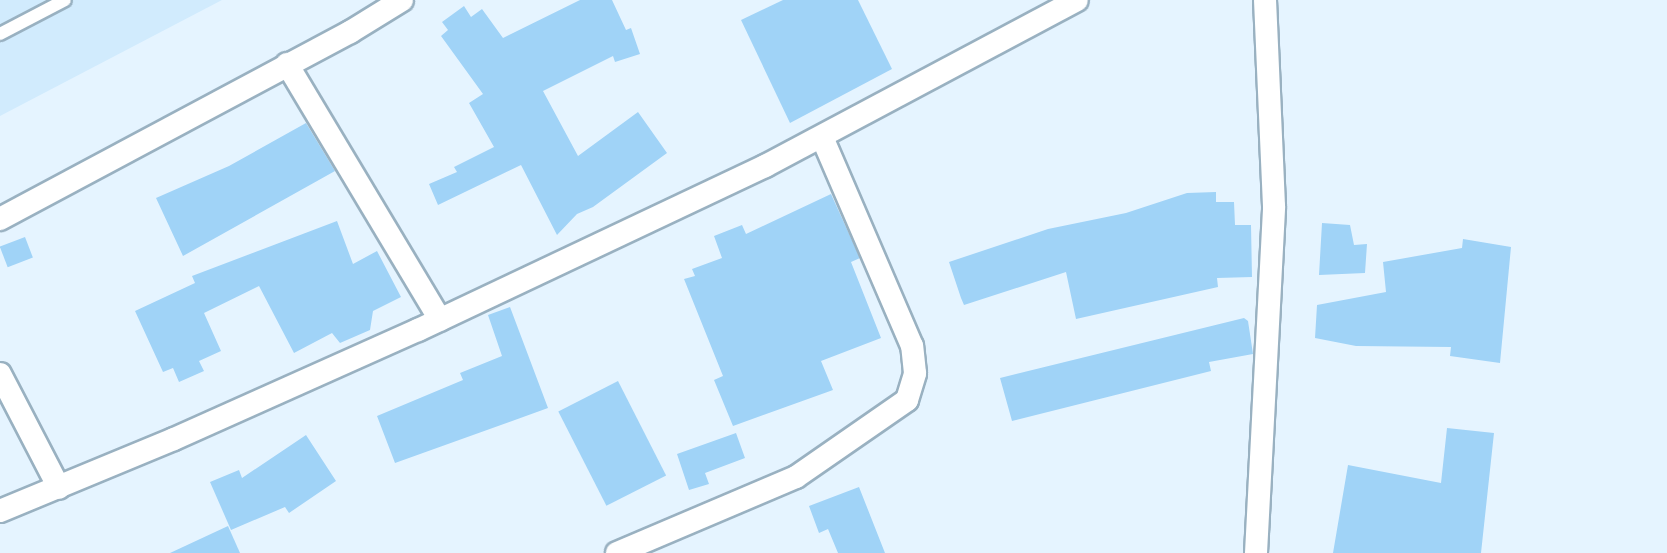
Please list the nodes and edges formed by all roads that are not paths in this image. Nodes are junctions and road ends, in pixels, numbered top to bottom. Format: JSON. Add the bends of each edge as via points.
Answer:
{"nodes":[{"id":1,"x":65,"y":0,"type":"edge"},
{"id":2,"x":402,"y":0,"type":"edge"},
{"id":3,"x":1077,"y":0,"type":"edge"},
{"id":4,"x":1265,"y":0,"type":"edge"},
{"id":5,"x":0,"y":34,"type":"edge"},
{"id":6,"x":287,"y":64,"type":"junction"},
{"id":7,"x":823,"y":139,"type":"junction"},
{"id":8,"x":0,"y":219,"type":"edge"},
{"id":9,"x":441,"y":320,"type":"junction"},
{"id":10,"x":0,"y":374,"type":"edge"},
{"id":11,"x":59,"y":488,"type":"junction"},
{"id":12,"x":0,"y":511,"type":"edge"},
{"id":13,"x":617,"y":553,"type":"edge"},
{"id":14,"x":1256,"y":553,"type":"edge"}],
"edges":[{"from":1,"to":5,"type":"lane"},
{"from":2,"to":6,"type":"street"},
{"from":3,"to":7,"type":"street"},
{"from":4,"to":14,"type":"street","via":[[1274,206]]},
{"from":6,"to":8,"type":"street"},
{"from":6,"to":9,"type":"street"},
{"from":7,"to":9,"type":"street"},
{"from":7,"to":13,"type":"street","via":[[912,346],[915,373],[907,400],[796,477]]},
{"from":9,"to":11,"type":"street"},
{"from":10,"to":11,"type":"street"},
{"from":11,"to":12,"type":"street"}]}
